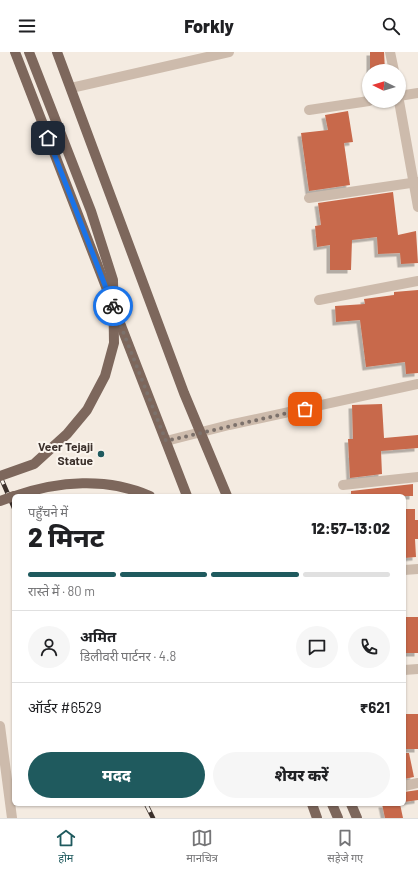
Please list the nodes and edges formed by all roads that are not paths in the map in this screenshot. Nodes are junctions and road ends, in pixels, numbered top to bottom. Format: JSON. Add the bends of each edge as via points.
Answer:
{"nodes":[{"id":1,"x":15,"y":52,"type":"edge"},
{"id":2,"x":29,"y":52,"type":"edge"},
{"id":3,"x":57,"y":52,"type":"edge"},
{"id":4,"x":229,"y":52,"type":"edge"},
{"id":5,"x":390,"y":52,"type":"edge"},
{"id":6,"x":393,"y":64,"type":"edge"},
{"id":7,"x":71,"y":88,"type":"junction"},
{"id":8,"x":418,"y":94,"type":"edge"},
{"id":9,"x":406,"y":95,"type":"edge"},
{"id":10,"x":362,"y":102,"type":"edge"},
{"id":11,"x":400,"y":108,"type":"edge"},
{"id":12,"x":309,"y":110,"type":"dead end"},
{"id":13,"x":416,"y":182,"type":"edge"},
{"id":14,"x":309,"y":198,"type":"dead end"},
{"id":15,"x":418,"y":207,"type":"edge"},
{"id":16,"x":418,"y":281,"type":"edge"},
{"id":17,"x":319,"y":300,"type":"dead end"},
{"id":18,"x":418,"y":384,"type":"edge"},
{"id":19,"x":200,"y":432,"type":"junction"},
{"id":20,"x":166,"y":441,"type":"junction"},
{"id":21,"x":0,"y":476,"type":"edge"},
{"id":22,"x":418,"y":477,"type":"edge"},
{"id":23,"x":343,"y":485,"type":"dead end"},
{"id":24,"x":20,"y":494,"type":"edge"},
{"id":25,"x":143,"y":494,"type":"edge"},
{"id":26,"x":187,"y":494,"type":"edge"},
{"id":27,"x":226,"y":494,"type":"edge"},
{"id":28,"x":12,"y":497,"type":"edge"},
{"id":29,"x":0,"y":501,"type":"edge"},
{"id":30,"x":418,"y":569,"type":"edge"},
{"id":31,"x":406,"y":570,"type":"edge"},
{"id":32,"x":418,"y":669,"type":"edge"},
{"id":33,"x":406,"y":670,"type":"edge"},
{"id":34,"x":0,"y":726,"type":"edge"},
{"id":35,"x":418,"y":783,"type":"edge"},
{"id":36,"x":406,"y":786,"type":"edge"},
{"id":37,"x":313,"y":806,"type":"edge"},
{"id":38,"x":333,"y":806,"type":"edge"},
{"id":39,"x":352,"y":806,"type":"edge"},
{"id":40,"x":12,"y":818,"type":"edge"},
{"id":41,"x":317,"y":818,"type":"edge"},
{"id":42,"x":338,"y":818,"type":"edge"},
{"id":43,"x":357,"y":818,"type":"edge"}],
"edges":[{"from":1,"to":20,"type":"main road"},
{"from":2,"to":21,"type":"main road","bridge":true,"via":[[91,211],[113,280],[114,343],[105,376],[87,410],[67,434],[34,464]]},
{"from":3,"to":7,"type":"main road"},
{"from":4,"to":7,"type":"street"},
{"from":5,"to":6,"type":"street"},
{"from":7,"to":19,"type":"main road"},
{"from":8,"to":9,"type":"street"},
{"from":10,"to":12,"type":"street"},
{"from":11,"to":13,"type":"street"},
{"from":13,"to":14,"type":"street"},
{"from":13,"to":15,"type":"street"},
{"from":16,"to":17,"type":"street"},
{"from":18,"to":19,"type":"street"},
{"from":19,"to":20,"type":"street"},
{"from":19,"to":27,"type":"main road"},
{"from":20,"to":26,"type":"main road"},
{"from":22,"to":23,"type":"street"},
{"from":24,"to":25,"type":"main road","via":[[37,488],[74,482],[113,485]]},
{"from":28,"to":29,"type":"main road","bridge":true},
{"from":30,"to":31,"type":"street"},
{"from":32,"to":33,"type":"street"},
{"from":34,"to":40,"type":"street"},
{"from":35,"to":36,"type":"street"},
{"from":37,"to":41,"type":"main road"},
{"from":38,"to":42,"type":"main road"},
{"from":39,"to":43,"type":"main road"}]}
